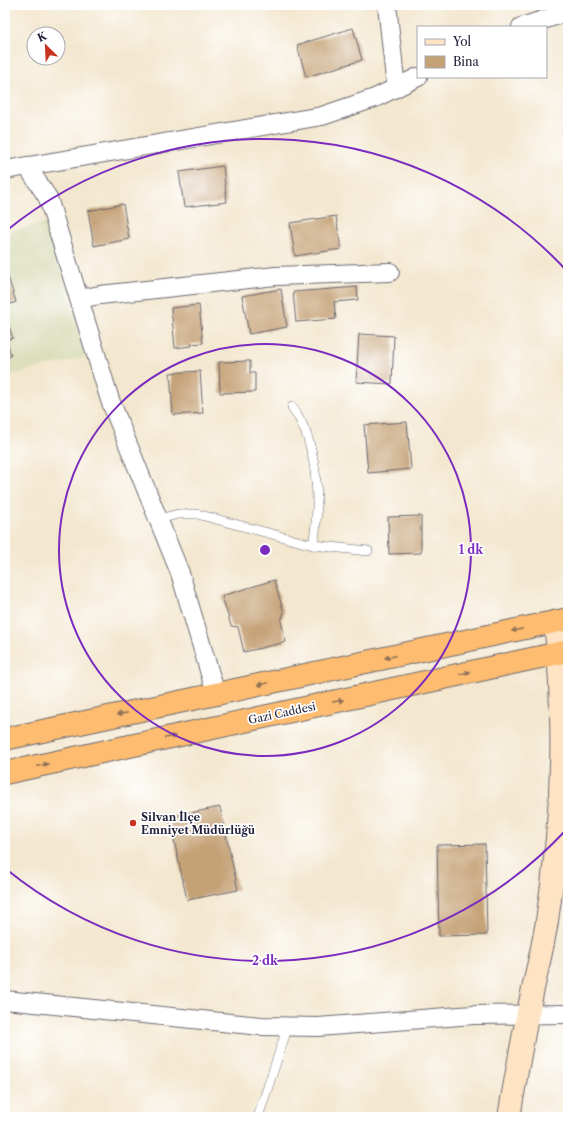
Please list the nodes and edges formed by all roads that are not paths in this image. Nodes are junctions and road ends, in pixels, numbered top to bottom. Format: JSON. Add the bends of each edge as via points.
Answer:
{"nodes":[{"id":1,"x":387,"y":5,"type":"edge"},
{"id":2,"x":568,"y":12,"type":"edge"},
{"id":3,"x":524,"y":26,"type":"edge"},
{"id":4,"x":417,"y":78,"type":"edge"},
{"id":5,"x":396,"y":88,"type":"junction"},
{"id":6,"x":27,"y":166,"type":"junction"},
{"id":7,"x":5,"y":170,"type":"edge"},
{"id":8,"x":390,"y":272,"type":"dead end"},
{"id":9,"x":79,"y":300,"type":"junction"},
{"id":10,"x":292,"y":407,"type":"dead end"},
{"id":11,"x":159,"y":519,"type":"junction"},
{"id":12,"x":313,"y":545,"type":"junction"},
{"id":13,"x":368,"y":551,"type":"dead end"},
{"id":14,"x":561,"y":620,"type":"edge"},
{"id":15,"x":563,"y":652,"type":"edge"},
{"id":16,"x":216,"y":694,"type":"junction"},
{"id":17,"x":5,"y":739,"type":"edge"},
{"id":18,"x":5,"y":773,"type":"edge"},
{"id":19,"x":5,"y":1000,"type":"edge"},
{"id":20,"x":528,"y":1014,"type":"junction"},
{"id":21,"x":568,"y":1014,"type":"edge"},
{"id":22,"x":288,"y":1026,"type":"junction"},
{"id":23,"x":258,"y":1117,"type":"edge"},
{"id":24,"x":509,"y":1117,"type":"edge"}],
"edges":[{"from":1,"to":5,"type":"street"},
{"from":2,"to":3,"type":"street"},
{"from":4,"to":5,"type":"street"},
{"from":5,"to":6,"type":"street","via":[[350,108],[322,116]]},
{"from":6,"to":7,"type":"street"},
{"from":6,"to":9,"type":"street","via":[[48,198]]},
{"from":8,"to":9,"type":"street","via":[[276,276],[100,295]]},
{"from":9,"to":11,"type":"street","via":[[110,400]]},
{"from":10,"to":12,"type":"lane","via":[[304,427],[312,454],[317,510]]},
{"from":11,"to":12,"type":"lane","via":[[178,514],[196,514]]},
{"from":11,"to":16,"type":"street","via":[[180,573]]},
{"from":12,"to":13,"type":"lane"},
{"from":14,"to":15,"type":"street"},
{"from":14,"to":16,"type":"highway","one_way":true},
{"from":18,"to":15,"type":"highway","name":"Gazi Caddesi","one_way":true},
{"from":15,"to":20,"type":"street","via":[[556,838],[547,922]]},
{"from":16,"to":17,"type":"highway","one_way":true},
{"from":19,"to":22,"type":"street","via":[[202,1021]]},
{"from":20,"to":21,"type":"street"},
{"from":20,"to":22,"type":"street","via":[[472,1015],[370,1024]]},
{"from":20,"to":24,"type":"street"},
{"from":22,"to":23,"type":"lane"}]}
